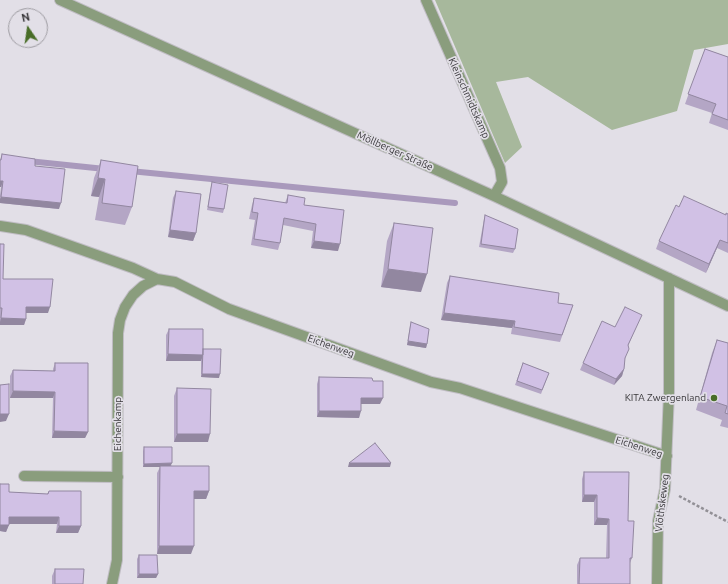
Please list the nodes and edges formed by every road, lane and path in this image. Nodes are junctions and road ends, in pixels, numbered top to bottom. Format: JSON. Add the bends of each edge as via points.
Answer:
{"nodes":[{"id":1,"x":60,"y":0,"type":"edge"},
{"id":2,"x":426,"y":0,"type":"edge"},
{"id":3,"x":494,"y":196,"type":"junction"},
{"id":4,"x":0,"y":226,"type":"edge"},
{"id":5,"x":669,"y":278,"type":"junction"},
{"id":6,"x":157,"y":279,"type":"junction"},
{"id":7,"x":728,"y":306,"type":"edge"},
{"id":8,"x":667,"y":456,"type":"junction"},
{"id":9,"x":24,"y":476,"type":"dead end"},
{"id":10,"x":118,"y":477,"type":"junction"},
{"id":11,"x":665,"y":489,"type":"junction"},
{"id":12,"x":728,"y":522,"type":"edge"},
{"id":13,"x":112,"y":584,"type":"edge"},
{"id":14,"x":657,"y":584,"type":"edge"}],
"edges":[{"from":1,"to":3,"type":"street","name":"Möllberger Straße"},
{"from":2,"to":3,"type":"street","name":"Kleinschmidtskamp","via":[[500,168],[502,182]]},
{"from":3,"to":5,"type":"street","name":"Möllberger Straße"},
{"from":4,"to":6,"type":"street","name":"Eichenweg","via":[[26,230]]},
{"from":5,"to":7,"type":"street","name":"Möllberger Straße"},
{"from":5,"to":8,"type":"street","name":"Vlöthskeweg"},
{"from":6,"to":8,"type":"street","name":"Eichenweg","via":[[175,282],[229,309],[431,382],[460,388]]},
{"from":6,"to":10,"type":"street","name":"Eichenkamp","via":[[143,286],[133,296],[120,320]]},
{"from":8,"to":11,"type":"street","name":"Vlöthskeweg"},
{"from":9,"to":10,"type":"street"},
{"from":10,"to":13,"type":"street","name":"Eichenkamp","via":[[117,560]]},
{"from":11,"to":12,"type":"path"},
{"from":11,"to":14,"type":"street","name":"Vlöthskeweg","via":[[658,522]]}]}
